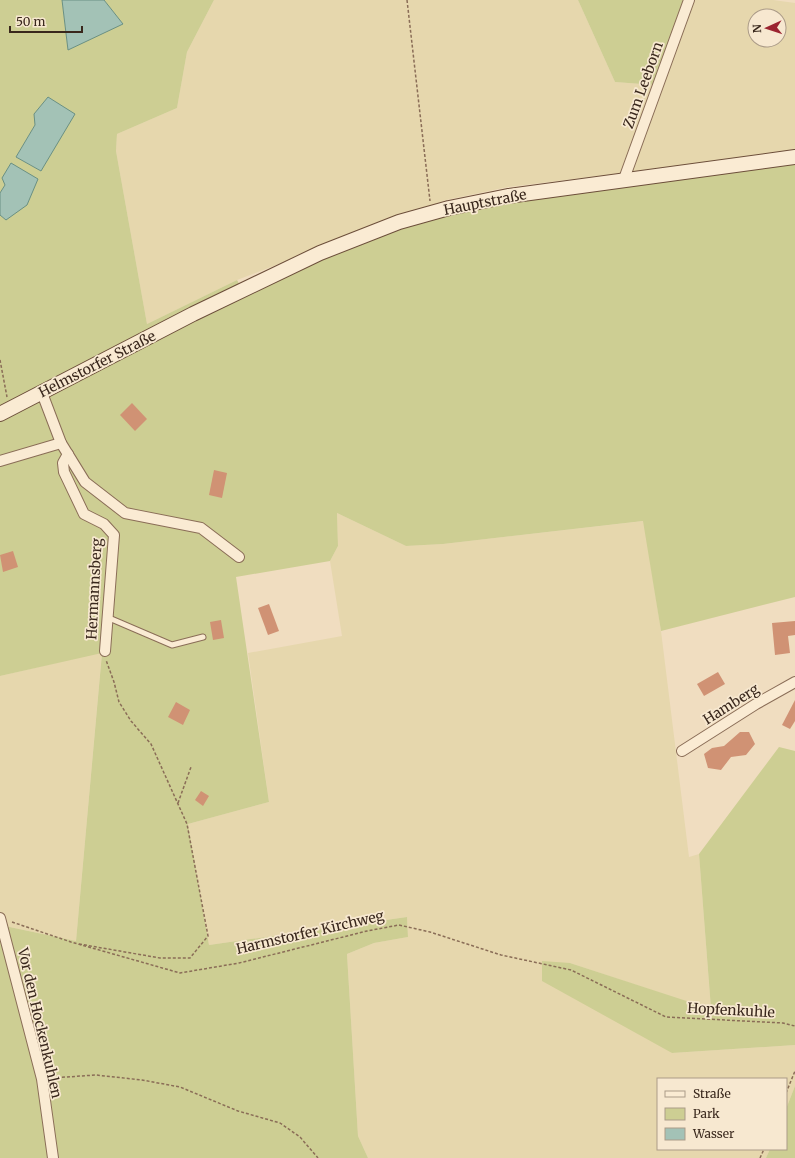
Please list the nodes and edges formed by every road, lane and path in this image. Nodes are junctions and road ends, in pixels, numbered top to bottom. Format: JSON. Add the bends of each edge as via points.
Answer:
{"nodes":[{"id":1,"x":407,"y":0,"type":"edge"},
{"id":2,"x":689,"y":0,"type":"edge"},
{"id":3,"x":795,"y":157,"type":"edge"},
{"id":4,"x":624,"y":179,"type":"junction"},
{"id":5,"x":432,"y":213,"type":"junction"},
{"id":6,"x":193,"y":314,"type":"joint"},
{"id":7,"x":0,"y":360,"type":"edge"},
{"id":8,"x":42,"y":393,"type":"junction"},
{"id":9,"x":5,"y":411,"type":"edge"},
{"id":10,"x":61,"y":443,"type":"junction"},
{"id":11,"x":68,"y":454,"type":"junction"},
{"id":12,"x":0,"y":461,"type":"edge"},
{"id":13,"x":238,"y":557,"type":"dead end"},
{"id":14,"x":109,"y":618,"type":"junction"},
{"id":15,"x":203,"y":637,"type":"dead end"},
{"id":16,"x":105,"y":651,"type":"joint"},
{"id":17,"x":795,"y":682,"type":"edge"},
{"id":18,"x":682,"y":751,"type":"dead end"},
{"id":19,"x":192,"y":767,"type":"dead end"},
{"id":20,"x":178,"y":803,"type":"junction"},
{"id":21,"x":0,"y":918,"type":"edge"},
{"id":22,"x":71,"y":942,"type":"junction"},
{"id":23,"x":666,"y":1017,"type":"joint"},
{"id":24,"x":795,"y":1026,"type":"edge"},
{"id":25,"x":795,"y":1071,"type":"edge"},
{"id":26,"x":42,"y":1079,"type":"junction"},
{"id":27,"x":787,"y":1091,"type":"edge"},
{"id":28,"x":53,"y":1158,"type":"edge"},
{"id":29,"x":318,"y":1158,"type":"edge"}],
"edges":[{"from":1,"to":5,"type":"path","via":[[423,154]]},
{"from":2,"to":4,"type":"street","name":"Zum Leeborn"},
{"from":3,"to":4,"type":"main road","name":"Hauptstraße"},
{"from":4,"to":5,"type":"main road","name":"Hauptstraße","via":[[508,196]]},
{"from":5,"to":6,"type":"main road","name":"Hauptstraße","via":[[399,222],[320,253]]},
{"from":6,"to":8,"type":"main road","name":"Helmstorfer Straße"},
{"from":7,"to":9,"type":"path"},
{"from":8,"to":9,"type":"main road","name":"Helmstorfer Straße"},
{"from":8,"to":10,"type":"street"},
{"from":10,"to":11,"type":"street"},
{"from":10,"to":12,"type":"street"},
{"from":11,"to":13,"type":"street","via":[[85,482],[125,513],[201,528]]},
{"from":11,"to":14,"type":"street","name":"Hermannsberg","via":[[63,463],[64,472],[84,514],[104,524],[114,536]]},
{"from":14,"to":15,"type":"lane","via":[[172,645]]},
{"from":14,"to":16,"type":"street","name":"Hermannsberg"},
{"from":16,"to":20,"type":"path","via":[[119,702],[151,744]]},
{"from":17,"to":18,"type":"street","name":"Hamberg"},
{"from":19,"to":20,"type":"path"},
{"from":20,"to":22,"type":"path","via":[[187,824],[208,936],[190,958],[160,958]]},
{"from":21,"to":22,"type":"path","name":"Harmstorfer Kirchweg"},
{"from":21,"to":26,"type":"street","name":"Vor den Hockenkuhlen"},
{"from":22,"to":23,"type":"path","name":"Harmstorfer Kirchweg","via":[[180,974],[239,963],[399,925],[430,932],[501,955],[571,970]]},
{"from":23,"to":24,"type":"path","name":"Hopfenkuhle","via":[[783,1023]]},
{"from":25,"to":27,"type":"path"},
{"from":26,"to":28,"type":"street","name":"Vor den Hockenkuhlen"},
{"from":26,"to":29,"type":"path","via":[[96,1075],[180,1087],[238,1111],[280,1123],[300,1137]]}]}
